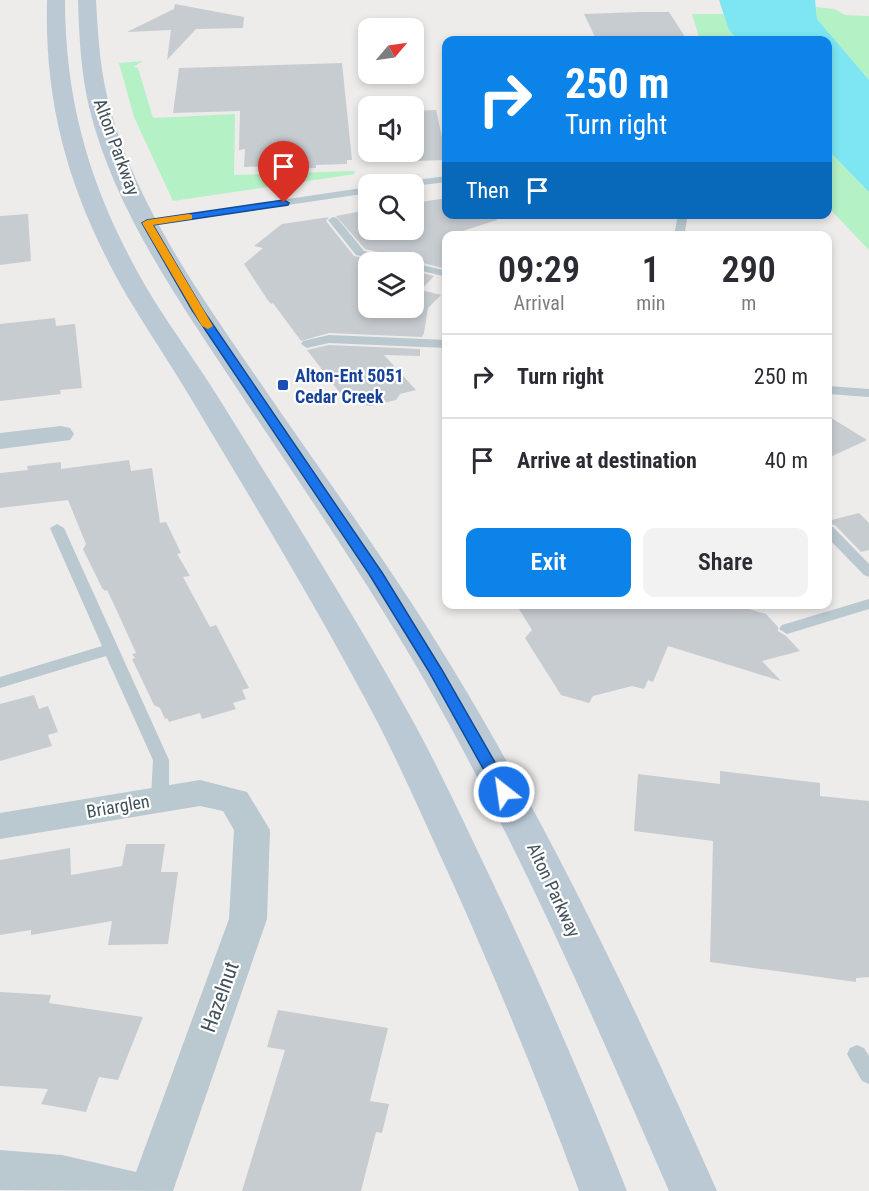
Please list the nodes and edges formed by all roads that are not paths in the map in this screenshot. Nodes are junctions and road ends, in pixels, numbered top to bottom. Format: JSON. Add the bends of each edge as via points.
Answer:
{"nodes":[{"id":1,"x":56,"y":0,"type":"edge"},
{"id":2,"x":87,"y":0,"type":"edge"},
{"id":3,"x":442,"y":180,"type":"edge"},
{"id":4,"x":424,"y":182,"type":"edge"},
{"id":5,"x":358,"y":192,"type":"edge"},
{"id":6,"x":333,"y":220,"type":"dead end"},
{"id":7,"x":147,"y":223,"type":"junction"},
{"id":8,"x":359,"y":252,"type":"edge"},
{"id":9,"x":424,"y":268,"type":"edge"},
{"id":10,"x":442,"y":273,"type":"edge"},
{"id":11,"x":307,"y":344,"type":"dead end"},
{"id":12,"x":442,"y":344,"type":"edge"},
{"id":13,"x":832,"y":390,"type":"edge"},
{"id":14,"x":869,"y":393,"type":"edge"},
{"id":15,"x":61,"y":434,"type":"dead end"},
{"id":16,"x":0,"y":441,"type":"edge"},
{"id":17,"x":57,"y":528,"type":"dead end"},
{"id":18,"x":832,"y":534,"type":"edge"},
{"id":19,"x":869,"y":572,"type":"edge"},
{"id":20,"x":869,"y":604,"type":"edge"},
{"id":21,"x":787,"y":629,"type":"dead end"},
{"id":22,"x":111,"y":649,"type":"junction"},
{"id":23,"x":0,"y":683,"type":"edge"},
{"id":24,"x":160,"y":798,"type":"junction"},
{"id":25,"x":235,"y":801,"type":"joint"},
{"id":26,"x":0,"y":826,"type":"edge"},
{"id":27,"x":857,"y":1054,"type":"dead end"},
{"id":28,"x":869,"y":1075,"type":"edge"},
{"id":29,"x":0,"y":1170,"type":"edge"},
{"id":30,"x":131,"y":1191,"type":"edge"},
{"id":31,"x":151,"y":1191,"type":"edge"},
{"id":32,"x":603,"y":1191,"type":"edge"},
{"id":33,"x":693,"y":1191,"type":"edge"}],
"edges":[{"from":1,"to":32,"type":"main road","name":"Alton Parkway","via":[[55,39],[61,95],[76,155],[102,221],[159,329],[302,556],[398,727],[527,1000]]},
{"from":2,"to":7,"type":"main road","name":"Alton Parkway","via":[[90,59],[101,110],[120,166]]},
{"from":3,"to":4,"type":"lane"},
{"from":5,"to":7,"type":"lane"},
{"from":6,"to":8,"type":"lane"},
{"from":7,"to":33,"type":"main road","name":"Alton Parkway","via":[[197,310],[376,574],[499,783],[529,837]]},
{"from":9,"to":10,"type":"lane"},
{"from":11,"to":12,"type":"lane","via":[[329,339]]},
{"from":13,"to":14,"type":"lane"},
{"from":15,"to":16,"type":"street"},
{"from":17,"to":22,"type":"lane"},
{"from":18,"to":19,"type":"lane"},
{"from":20,"to":21,"type":"lane"},
{"from":22,"to":23,"type":"lane"},
{"from":22,"to":24,"type":"lane","via":[[161,760]]},
{"from":24,"to":25,"type":"street","name":"Briarglen","via":[[200,793]]},
{"from":24,"to":26,"type":"street","name":"Briarglen"},
{"from":25,"to":31,"type":"street","name":"Hazelnut","via":[[252,830],[248,919]]},
{"from":27,"to":28,"type":"lane"},
{"from":29,"to":30,"type":"street","via":[[62,1175]]}]}
